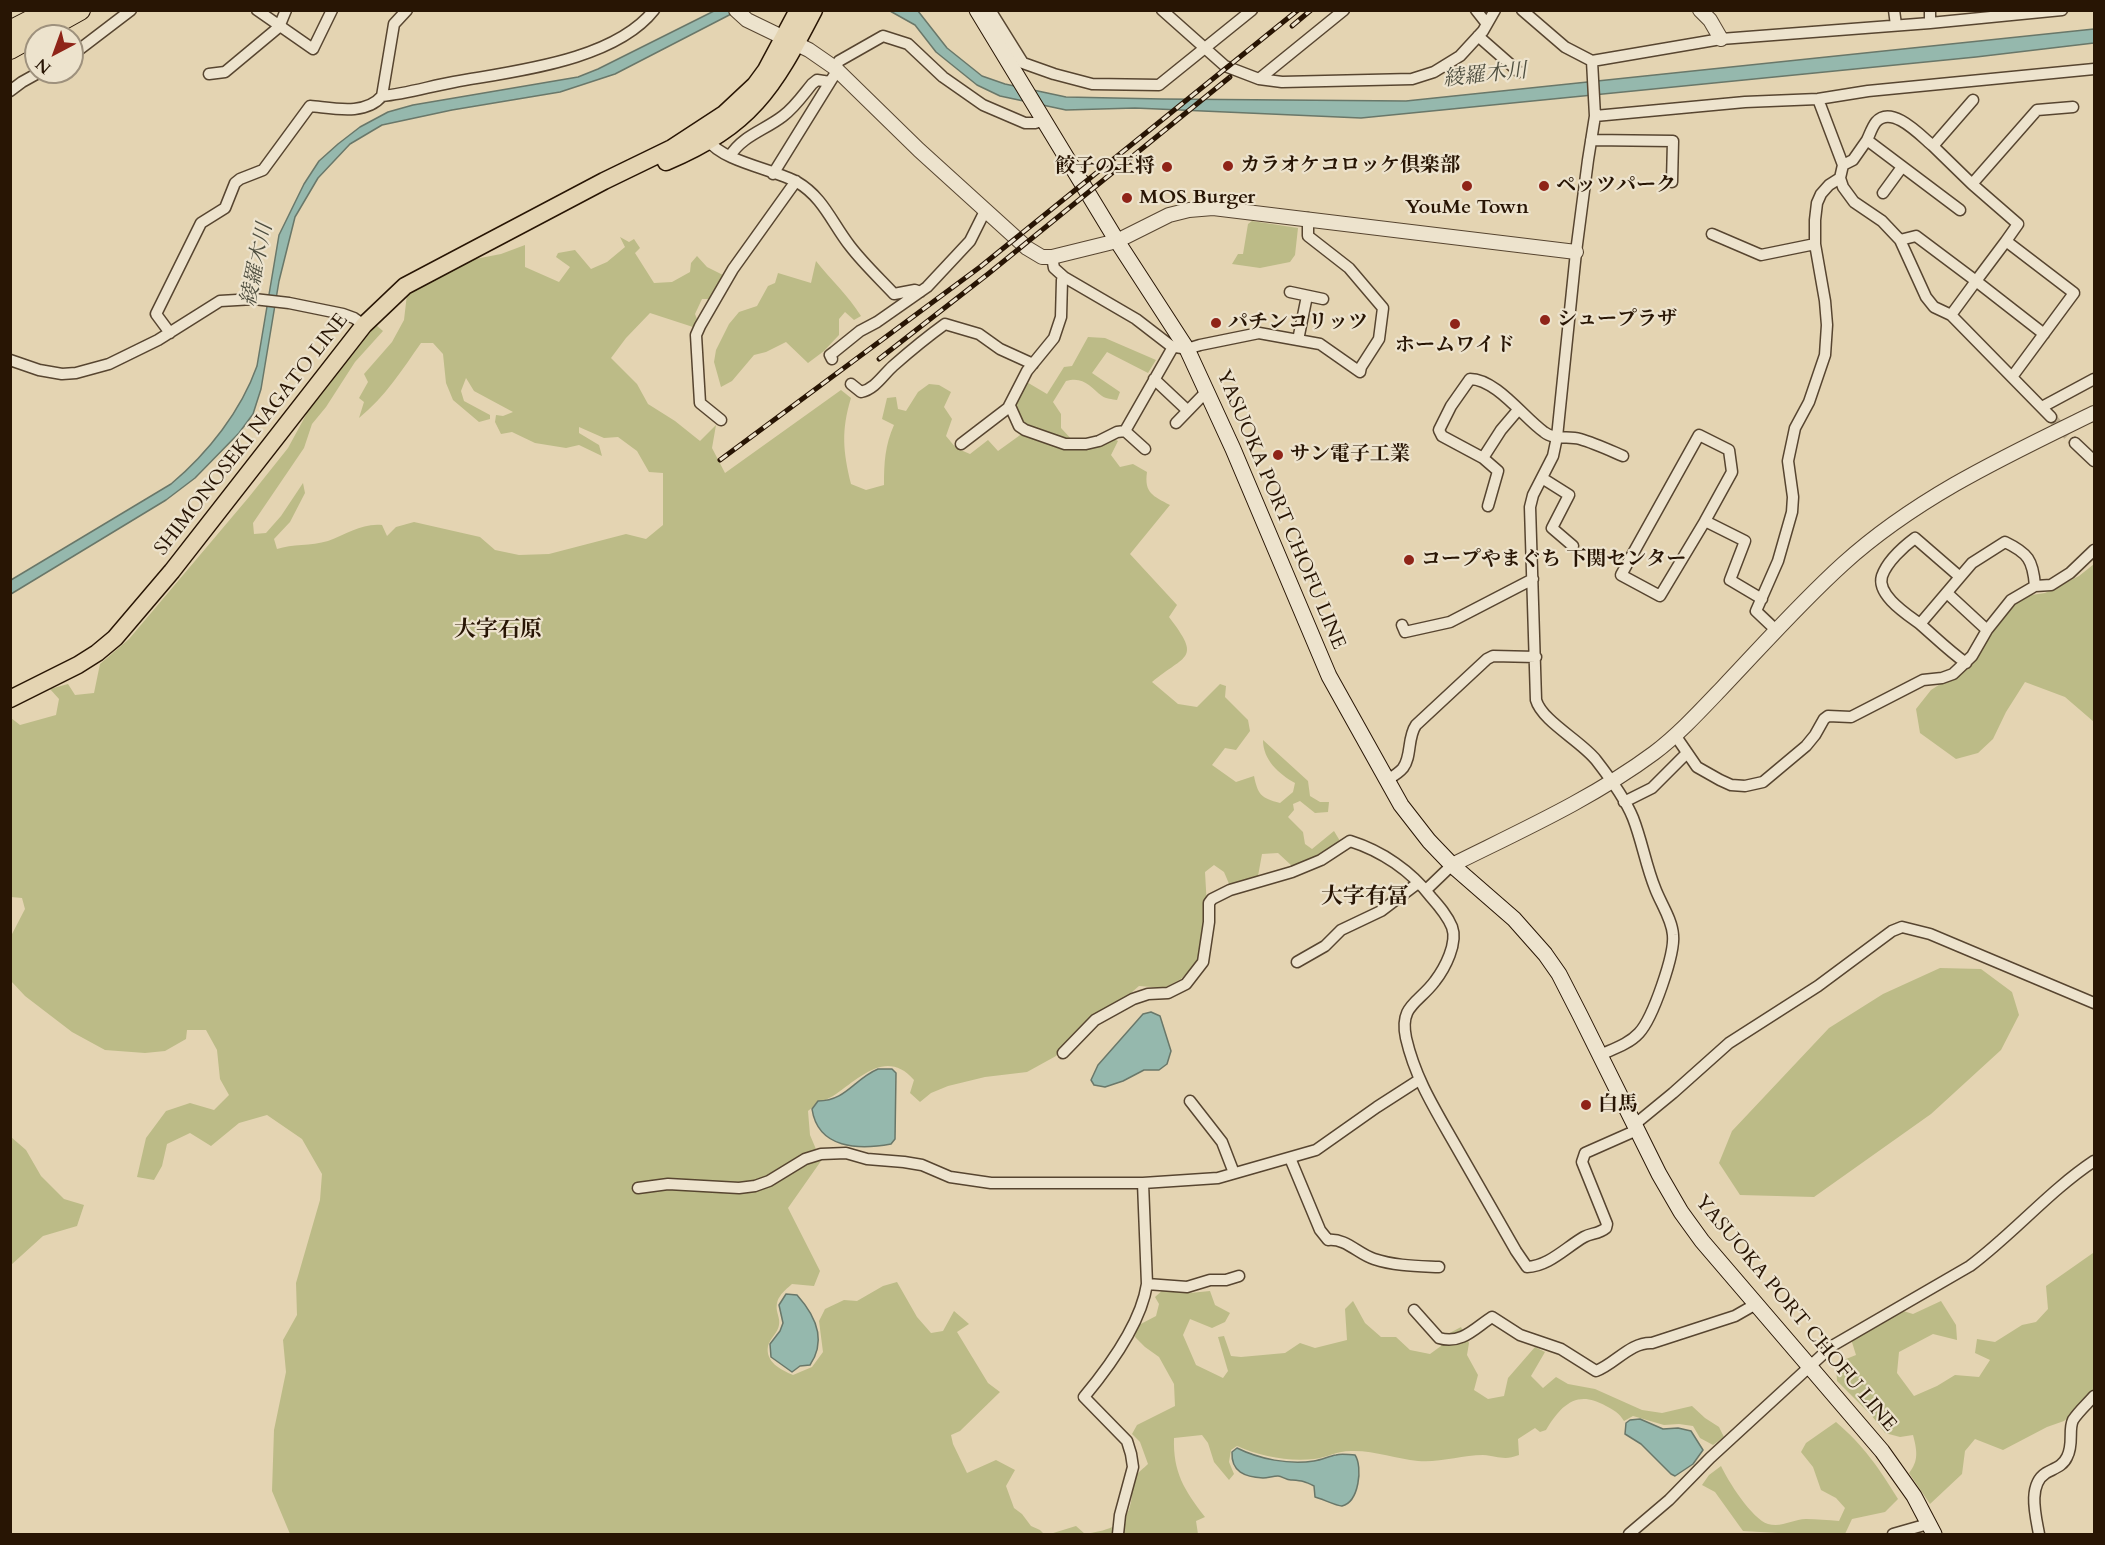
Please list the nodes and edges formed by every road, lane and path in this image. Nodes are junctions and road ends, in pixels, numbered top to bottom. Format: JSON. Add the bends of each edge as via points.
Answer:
{"nodes":[{"id":1,"x":51,"y":10,"type":"edge"},
{"id":2,"x":80,"y":10,"type":"edge"},
{"id":3,"x":131,"y":10,"type":"edge"},
{"id":4,"x":257,"y":10,"type":"edge"},
{"id":5,"x":286,"y":10,"type":"edge"},
{"id":6,"x":332,"y":10,"type":"edge"},
{"id":7,"x":407,"y":10,"type":"edge"},
{"id":8,"x":654,"y":10,"type":"edge"},
{"id":9,"x":736,"y":10,"type":"edge"},
{"id":10,"x":798,"y":10,"type":"edge"},
{"id":11,"x":814,"y":10,"type":"edge"},
{"id":12,"x":977,"y":10,"type":"edge"},
{"id":13,"x":990,"y":10,"type":"edge"},
{"id":14,"x":1162,"y":10,"type":"edge"},
{"id":15,"x":1252,"y":10,"type":"edge"},
{"id":16,"x":1344,"y":10,"type":"edge"},
{"id":17,"x":1476,"y":10,"type":"edge"},
{"id":18,"x":1495,"y":10,"type":"edge"},
{"id":19,"x":1522,"y":10,"type":"edge"},
{"id":20,"x":1700,"y":10,"type":"edge"},
{"id":21,"x":1894,"y":10,"type":"edge"},
{"id":22,"x":1930,"y":10,"type":"edge"},
{"id":23,"x":2062,"y":10,"type":"edge"},
{"id":24,"x":1930,"y":23,"type":"junction"},
{"id":25,"x":1487,"y":24,"type":"junction"},
{"id":26,"x":1896,"y":25,"type":"junction"},
{"id":27,"x":279,"y":27,"type":"junction"},
{"id":28,"x":10,"y":32,"type":"edge"},
{"id":29,"x":1478,"y":36,"type":"junction"},
{"id":30,"x":1721,"y":39,"type":"junction"},
{"id":31,"x":791,"y":41,"type":"junction"},
{"id":32,"x":84,"y":46,"type":"edge"},
{"id":33,"x":10,"y":49,"type":"edge"},
{"id":34,"x":1205,"y":49,"type":"junction"},
{"id":35,"x":1592,"y":61,"type":"junction"},
{"id":36,"x":2094,"y":69,"type":"edge"},
{"id":37,"x":1519,"y":72,"type":"dead end"},
{"id":38,"x":834,"y":73,"type":"junction"},
{"id":39,"x":209,"y":74,"type":"dead end"},
{"id":40,"x":1259,"y":79,"type":"junction"},
{"id":41,"x":24,"y":81,"type":"edge"},
{"id":42,"x":10,"y":91,"type":"edge"},
{"id":43,"x":382,"y":96,"type":"junction"},
{"id":44,"x":1818,"y":99,"type":"junction"},
{"id":45,"x":1973,"y":100,"type":"dead end"},
{"id":46,"x":2073,"y":107,"type":"dead end"},
{"id":47,"x":1595,"y":113,"type":"junction"},
{"id":48,"x":1044,"y":118,"type":"junction"},
{"id":49,"x":1591,"y":140,"type":"junction"},
{"id":50,"x":1867,"y":140,"type":"junction"},
{"id":51,"x":710,"y":141,"type":"junction"},
{"id":52,"x":1933,"y":146,"type":"junction"},
{"id":53,"x":730,"y":156,"type":"junction"},
{"id":54,"x":1843,"y":165,"type":"junction"},
{"id":55,"x":1902,"y":166,"type":"junction"},
{"id":56,"x":774,"y":174,"type":"junction"},
{"id":57,"x":1840,"y":178,"type":"junction"},
{"id":58,"x":796,"y":182,"type":"junction"},
{"id":59,"x":1672,"y":182,"type":"dead end"},
{"id":60,"x":1972,"y":184,"type":"junction"},
{"id":61,"x":1883,"y":193,"type":"dead end"},
{"id":62,"x":1960,"y":210,"type":"dead end"},
{"id":63,"x":985,"y":211,"type":"junction"},
{"id":64,"x":541,"y":215,"type":"junction"},
{"id":65,"x":1308,"y":218,"type":"junction"},
{"id":66,"x":1713,"y":234,"type":"dead end"},
{"id":67,"x":1900,"y":240,"type":"junction"},
{"id":68,"x":1118,"y":241,"type":"junction"},
{"id":69,"x":2006,"y":241,"type":"junction"},
{"id":70,"x":1815,"y":244,"type":"junction"},
{"id":71,"x":1576,"y":252,"type":"junction"},
{"id":72,"x":1052,"y":257,"type":"junction"},
{"id":73,"x":1064,"y":277,"type":"junction"},
{"id":74,"x":1976,"y":281,"type":"junction"},
{"id":75,"x":920,"y":292,"type":"junction"},
{"id":76,"x":1290,"y":292,"type":"dead end"},
{"id":77,"x":1307,"y":296,"type":"junction"},
{"id":78,"x":1323,"y":299,"type":"dead end"},
{"id":79,"x":1951,"y":315,"type":"junction"},
{"id":80,"x":364,"y":326,"type":"junction"},
{"id":81,"x":170,"y":333,"type":"junction"},
{"id":82,"x":2044,"y":334,"type":"junction"},
{"id":83,"x":1298,"y":340,"type":"junction"},
{"id":84,"x":1180,"y":348,"type":"junction"},
{"id":85,"x":832,"y":359,"type":"dead end"},
{"id":86,"x":10,"y":360,"type":"edge"},
{"id":87,"x":1033,"y":364,"type":"junction"},
{"id":88,"x":2012,"y":377,"type":"junction"},
{"id":89,"x":1154,"y":379,"type":"junction"},
{"id":90,"x":2094,"y":379,"type":"edge"},
{"id":91,"x":851,"y":384,"type":"dead end"},
{"id":92,"x":1207,"y":391,"type":"junction"},
{"id":93,"x":1010,"y":406,"type":"junction"},
{"id":94,"x":2042,"y":407,"type":"junction"},
{"id":95,"x":1187,"y":410,"type":"junction"},
{"id":96,"x":1518,"y":410,"type":"junction"},
{"id":97,"x":2094,"y":412,"type":"edge"},
{"id":98,"x":2052,"y":417,"type":"tunnel mouth"},
{"id":99,"x":722,"y":420,"type":"dead end"},
{"id":100,"x":1176,"y":423,"type":"dead end"},
{"id":101,"x":1125,"y":431,"type":"junction"},
{"id":102,"x":1557,"y":437,"type":"junction"},
{"id":103,"x":2075,"y":443,"type":"tunnel mouth"},
{"id":104,"x":961,"y":444,"type":"dead end"},
{"id":105,"x":1145,"y":449,"type":"dead end"},
{"id":106,"x":1623,"y":456,"type":"dead end"},
{"id":107,"x":1483,"y":458,"type":"junction"},
{"id":108,"x":2094,"y":461,"type":"edge"},
{"id":109,"x":1542,"y":478,"type":"junction"},
{"id":110,"x":1488,"y":506,"type":"dead end"},
{"id":111,"x":1705,"y":521,"type":"junction"},
{"id":112,"x":1573,"y":546,"type":"dead end"},
{"id":113,"x":2094,"y":550,"type":"edge"},
{"id":114,"x":1960,"y":577,"type":"junction"},
{"id":115,"x":1533,"y":579,"type":"junction"},
{"id":116,"x":2035,"y":586,"type":"junction"},
{"id":117,"x":1947,"y":593,"type":"junction"},
{"id":118,"x":1762,"y":599,"type":"junction"},
{"id":119,"x":1920,"y":624,"type":"junction"},
{"id":120,"x":1402,"y":625,"type":"dead end"},
{"id":121,"x":1776,"y":630,"type":"junction"},
{"id":122,"x":1987,"y":630,"type":"junction"},
{"id":123,"x":1536,"y":657,"type":"junction"},
{"id":124,"x":1966,"y":663,"type":"junction"},
{"id":125,"x":10,"y":699,"type":"edge"},
{"id":126,"x":1675,"y":735,"type":"junction"},
{"id":127,"x":1687,"y":753,"type":"junction"},
{"id":128,"x":1386,"y":780,"type":"junction"},
{"id":129,"x":1612,"y":782,"type":"junction"},
{"id":130,"x":1624,"y":802,"type":"junction"},
{"id":131,"x":1452,"y":865,"type":"junction"},
{"id":132,"x":1422,"y":886,"type":"junction"},
{"id":133,"x":1297,"y":962,"type":"dead end"},
{"id":134,"x":2094,"y":1003,"type":"edge"},
{"id":135,"x":1063,"y":1053,"type":"dead end"},
{"id":136,"x":1599,"y":1055,"type":"junction"},
{"id":137,"x":1419,"y":1080,"type":"junction"},
{"id":138,"x":1190,"y":1101,"type":"dead end"},
{"id":139,"x":1635,"y":1127,"type":"junction"},
{"id":140,"x":1290,"y":1158,"type":"junction"},
{"id":141,"x":2094,"y":1161,"type":"edge"},
{"id":142,"x":1234,"y":1173,"type":"junction"},
{"id":143,"x":1143,"y":1183,"type":"junction"},
{"id":144,"x":638,"y":1188,"type":"dead end"},
{"id":145,"x":1439,"y":1267,"type":"dead end"},
{"id":146,"x":1239,"y":1276,"type":"dead end"},
{"id":147,"x":1147,"y":1284,"type":"junction"},
{"id":148,"x":1756,"y":1304,"type":"junction"},
{"id":149,"x":1414,"y":1310,"type":"dead end"},
{"id":150,"x":1809,"y":1366,"type":"junction"},
{"id":151,"x":2094,"y":1396,"type":"edge"},
{"id":152,"x":1931,"y":1529,"type":"edge"},
{"id":153,"x":1118,"y":1534,"type":"edge"},
{"id":154,"x":1629,"y":1534,"type":"edge"},
{"id":155,"x":1893,"y":1534,"type":"edge"},
{"id":156,"x":2039,"y":1534,"type":"edge"}],
"edges":[{"from":1,"to":28,"type":"highway"},
{"from":2,"to":33,"type":"highway"},
{"from":3,"to":32,"type":"street"},
{"from":4,"to":27,"type":"street"},
{"from":5,"to":27,"type":"street"},
{"from":6,"to":27,"type":"street","via":[[313,49]]},
{"from":7,"to":43,"type":"street","via":[[394,24]]},
{"from":8,"to":43,"type":"street","via":[[614,42],[554,63]]},
{"from":9,"to":31,"type":"street","via":[[747,20]]},
{"from":10,"to":31,"type":"main road","name":"SHIMONOSEKI NAGATO LINE"},
{"from":11,"to":31,"type":"main road","name":"SHIMONOSEKI NAGATO LINE"},
{"from":12,"to":48,"type":"main road","name":"YASUOKA PORT CHOFU LINE"},
{"from":13,"to":34,"type":"street","via":[[1023,63],[1092,84],[1159,85]]},
{"from":14,"to":34,"type":"street"},
{"from":15,"to":34,"type":"street"},
{"from":16,"to":40,"type":"street"},
{"from":17,"to":25,"type":"street"},
{"from":18,"to":25,"type":"street"},
{"from":19,"to":35,"type":"street","via":[[1565,47]]},
{"from":20,"to":30,"type":"street"},
{"from":21,"to":26,"type":"street"},
{"from":22,"to":24,"type":"street"},
{"from":23,"to":24,"type":"street"},
{"from":24,"to":26,"type":"street"},
{"from":25,"to":29,"type":"street"},
{"from":26,"to":30,"type":"street"},
{"from":27,"to":39,"type":"street","via":[[225,72]]},
{"from":29,"to":37,"type":"street"},
{"from":29,"to":40,"type":"street","via":[[1460,56],[1412,80]]},
{"from":30,"to":35,"type":"street"},
{"from":31,"to":38,"type":"street"},
{"from":31,"to":51,"type":"main road","name":"SHIMONOSEKI NAGATO LINE","via":[[776,79],[756,105]]},
{"from":31,"to":64,"type":"main road","name":"SHIMONOSEKI NAGATO LINE","via":[[755,85],[724,114],[672,148]]},
{"from":34,"to":40,"type":"street","via":[[1225,66]]},
{"from":35,"to":47,"type":"street"},
{"from":36,"to":44,"type":"street"},
{"from":38,"to":48,"type":"street","via":[[839,60],[883,36],[908,45],[943,77],[983,105],[1025,123]]},
{"from":38,"to":53,"type":"street","via":[[817,80],[785,114],[742,140]]},
{"from":38,"to":56,"type":"street"},
{"from":38,"to":63,"type":"street"},
{"from":41,"to":42,"type":"street"},
{"from":43,"to":81,"type":"street","via":[[357,110],[310,106],[264,170],[235,183],[225,208],[201,223],[156,314]]},
{"from":44,"to":47,"type":"street"},
{"from":44,"to":54,"type":"street"},
{"from":45,"to":52,"type":"street"},
{"from":46,"to":60,"type":"street","via":[[2037,110]]},
{"from":47,"to":49,"type":"street"},
{"from":48,"to":68,"type":"main road","name":"YASUOKA PORT CHOFU LINE"},
{"from":49,"to":59,"type":"street","via":[[1672,141]]},
{"from":49,"to":71,"type":"street"},
{"from":50,"to":52,"type":"street","via":[[1877,121],[1886,117],[1900,119]]},
{"from":50,"to":54,"type":"street","via":[[1853,160]]},
{"from":50,"to":55,"type":"street"},
{"from":51,"to":53,"type":"street"},
{"from":51,"to":64,"type":"main road","name":"SHIMONOSEKI NAGATO LINE"},
{"from":52,"to":60,"type":"street"},
{"from":53,"to":56,"type":"street"},
{"from":54,"to":57,"type":"street"},
{"from":55,"to":61,"type":"street"},
{"from":55,"to":62,"type":"street"},
{"from":56,"to":58,"type":"street"},
{"from":57,"to":67,"type":"street","via":[[1854,202],[1882,221]]},
{"from":57,"to":70,"type":"street","via":[[1829,185],[1817,202]]},
{"from":58,"to":75,"type":"street","via":[[822,204],[848,244],[894,294]]},
{"from":58,"to":99,"type":"street","via":[[733,269],[696,335],[700,403]]},
{"from":60,"to":69,"type":"street","via":[[2018,224]]},
{"from":63,"to":72,"type":"street","via":[[1034,254]]},
{"from":63,"to":75,"type":"street","via":[[970,241]]},
{"from":64,"to":80,"type":"main road","name":"SHIMONOSEKI NAGATO LINE","via":[[405,286]]},
{"from":65,"to":68,"type":"street","via":[[1213,208],[1189,210],[1169,215]]},
{"from":65,"to":71,"type":"street"},
{"from":65,"to":83,"type":"street","via":[[1308,236],[1350,268],[1383,308],[1379,339],[1360,372],[1320,344]]},
{"from":66,"to":70,"type":"street","via":[[1761,255]]},
{"from":67,"to":74,"type":"street","via":[[1916,236]]},
{"from":67,"to":79,"type":"street","via":[[1926,297],[1934,307]]},
{"from":68,"to":72,"type":"street"},
{"from":68,"to":84,"type":"main road","name":"YASUOKA PORT CHOFU LINE"},
{"from":69,"to":74,"type":"street"},
{"from":69,"to":82,"type":"street","via":[[2073,293]]},
{"from":70,"to":118,"type":"street","via":[[1825,301],[1825,355],[1809,402],[1795,428],[1788,461],[1792,512]]},
{"from":71,"to":102,"type":"street"},
{"from":72,"to":73,"type":"street","via":[[1054,268]]},
{"from":73,"to":84,"type":"street"},
{"from":73,"to":87,"type":"street","via":[[1059,328]]},
{"from":74,"to":79,"type":"street"},
{"from":74,"to":82,"type":"street"},
{"from":75,"to":85,"type":"street","via":[[860,331],[830,355]]},
{"from":76,"to":77,"type":"street"},
{"from":77,"to":78,"type":"street"},
{"from":77,"to":83,"type":"street"},
{"from":79,"to":88,"type":"street"},
{"from":80,"to":81,"type":"street","via":[[343,314],[254,299],[220,302]]},
{"from":80,"to":125,"type":"main road","name":"SHIMONOSEKI NAGATO LINE","via":[[115,638],[78,665]]},
{"from":81,"to":86,"type":"street","via":[[108,364],[76,373],[52,374]]},
{"from":82,"to":88,"type":"street"},
{"from":83,"to":84,"type":"street","via":[[1259,333]]},
{"from":84,"to":89,"type":"street"},
{"from":84,"to":92,"type":"main road","name":"YASUOKA PORT CHOFU LINE"},
{"from":87,"to":91,"type":"street","via":[[979,334],[945,324],[866,391],[861,392]]},
{"from":87,"to":93,"type":"street"},
{"from":88,"to":94,"type":"street"},
{"from":89,"to":95,"type":"street"},
{"from":89,"to":101,"type":"street"},
{"from":90,"to":94,"type":"street"},
{"from":92,"to":95,"type":"street"},
{"from":92,"to":128,"type":"main road","name":"YASUOKA PORT CHOFU LINE","via":[[1329,676]]},
{"from":93,"to":101,"type":"street","via":[[1019,426],[1065,444],[1086,444]]},
{"from":93,"to":104,"type":"street"},
{"from":94,"to":98,"type":"street"},
{"from":95,"to":100,"type":"street"},
{"from":96,"to":102,"type":"street","via":[[1546,434]]},
{"from":96,"to":107,"type":"street"},
{"from":96,"to":107,"type":"street","via":[[1493,388],[1470,379],[1439,430],[1448,440]]},
{"from":97,"to":121,"type":"street","via":[[1970,475],[1910,512],[1845,563]]},
{"from":101,"to":105,"type":"street"},
{"from":102,"to":106,"type":"street","via":[[1579,439],[1603,453]]},
{"from":102,"to":109,"type":"street"},
{"from":103,"to":108,"type":"street"},
{"from":107,"to":110,"type":"street","via":[[1498,471]]},
{"from":109,"to":112,"type":"street","via":[[1569,495],[1552,528]]},
{"from":109,"to":115,"type":"street","via":[[1530,507]]},
{"from":111,"to":111,"type":"street","via":[[1732,472],[1729,450],[1700,435],[1622,575],[1660,596]]},
{"from":111,"to":118,"type":"street","via":[[1745,541],[1730,580]]},
{"from":113,"to":116,"type":"street","via":[[2051,585]]},
{"from":114,"to":116,"type":"street","via":[[1972,562],[2005,542],[2019,549],[2034,567]]},
{"from":114,"to":117,"type":"street"},
{"from":114,"to":119,"type":"street","via":[[1915,538],[1899,551],[1881,582],[1889,598]]},
{"from":115,"to":120,"type":"street","via":[[1450,622],[1405,632]]},
{"from":115,"to":123,"type":"street"},
{"from":116,"to":122,"type":"street","via":[[2011,600]]},
{"from":117,"to":119,"type":"street"},
{"from":117,"to":122,"type":"street"},
{"from":118,"to":121,"type":"street","via":[[1756,611]]},
{"from":119,"to":124,"type":"street"},
{"from":121,"to":126,"type":"street"},
{"from":122,"to":124,"type":"street"},
{"from":123,"to":128,"type":"street","via":[[1487,659],[1416,725],[1406,762]]},
{"from":123,"to":129,"type":"street","via":[[1538,708],[1595,759]]},
{"from":124,"to":127,"type":"street","via":[[1953,674],[1923,680],[1851,717],[1828,716],[1806,746],[1755,785],[1731,785],[1720,780],[1697,767]]},
{"from":126,"to":127,"type":"street"},
{"from":126,"to":129,"type":"street"},
{"from":127,"to":130,"type":"street","via":[[1652,788]]},
{"from":128,"to":131,"type":"main road","name":"YASUOKA PORT CHOFU LINE","via":[[1429,842]]},
{"from":129,"to":130,"type":"street"},
{"from":129,"to":131,"type":"street"},
{"from":130,"to":136,"type":"street","via":[[1674,936],[1655,1005],[1644,1026],[1628,1042]]},
{"from":131,"to":132,"type":"street"},
{"from":131,"to":136,"type":"main road","name":"YASUOKA PORT CHOFU LINE","via":[[1514,919],[1545,954]]},
{"from":132,"to":133,"type":"street","via":[[1341,930],[1325,946]]},
{"from":132,"to":135,"type":"street","via":[[1391,859],[1350,841],[1321,860],[1292,872],[1221,894],[1209,903],[1203,962],[1186,984],[1167,993],[1133,999],[1095,1020]]},
{"from":132,"to":137,"type":"street","via":[[1446,915],[1453,942],[1435,982],[1412,1002],[1404,1022]]},
{"from":134,"to":139,"type":"street","via":[[1930,934],[1902,927],[1729,1043]]},
{"from":136,"to":139,"type":"main road","name":"YASUOKA PORT CHOFU LINE"},
{"from":137,"to":139,"type":"street","via":[[1527,1267],[1546,1263],[1585,1236],[1606,1228],[1582,1162],[1585,1153]]},
{"from":137,"to":140,"type":"street","via":[[1316,1150]]},
{"from":138,"to":142,"type":"street","via":[[1222,1142]]},
{"from":139,"to":148,"type":"main road","name":"YASUOKA PORT CHOFU LINE","via":[[1681,1212]]},
{"from":140,"to":142,"type":"street"},
{"from":140,"to":145,"type":"street","via":[[1320,1230],[1328,1240],[1336,1239],[1371,1258],[1395,1265]]},
{"from":141,"to":150,"type":"street","via":[[2059,1186],[1970,1266],[1832,1346]]},
{"from":142,"to":143,"type":"street","via":[[1218,1178]]},
{"from":143,"to":144,"type":"street","via":[[991,1184],[950,1177],[922,1165],[846,1153],[805,1159],[755,1186],[668,1184]]},
{"from":143,"to":147,"type":"street"},
{"from":146,"to":147,"type":"street","via":[[1187,1287]]},
{"from":147,"to":153,"type":"street","via":[[1145,1298],[1113,1361],[1084,1397],[1127,1441],[1131,1454],[1133,1467]]},
{"from":148,"to":149,"type":"street","via":[[1736,1316],[1645,1343],[1596,1371],[1561,1348],[1508,1330],[1492,1317],[1470,1335],[1444,1340]]},
{"from":148,"to":150,"type":"main road","name":"YASUOKA PORT CHOFU LINE"},
{"from":150,"to":152,"type":"main road","name":"YASUOKA PORT CHOFU LINE","via":[[1882,1451],[1914,1496]]},
{"from":150,"to":154,"type":"street"},
{"from":151,"to":156,"type":"street","via":[[2073,1420],[2072,1446],[2066,1460],[2038,1482],[2034,1495]]},
{"from":152,"to":155,"type":"street"}]}
